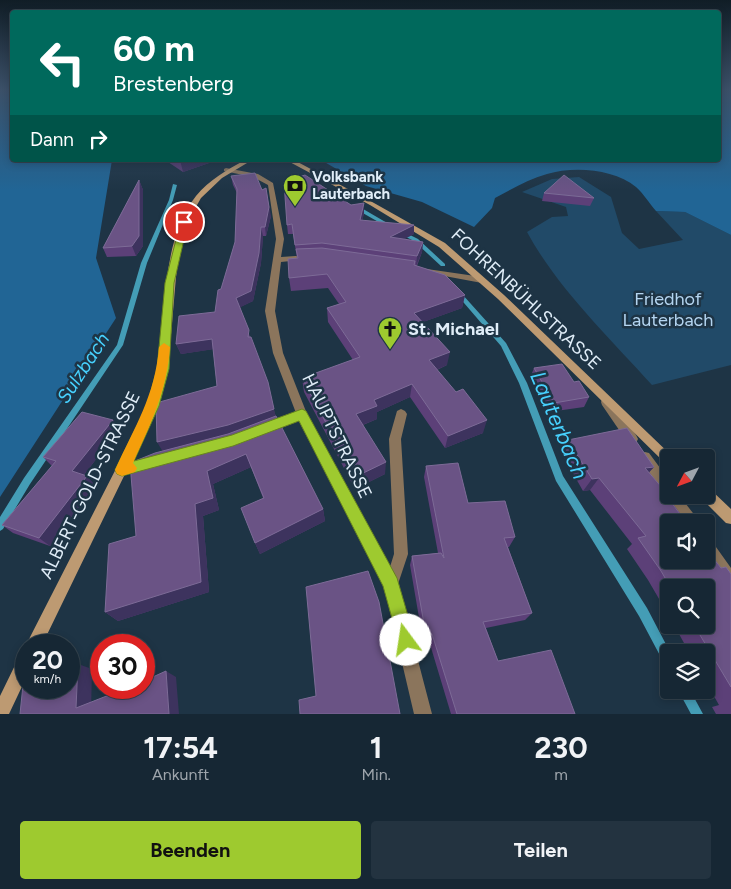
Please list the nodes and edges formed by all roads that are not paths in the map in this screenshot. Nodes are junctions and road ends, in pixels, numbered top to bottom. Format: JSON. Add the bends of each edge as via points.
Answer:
{"nodes":[{"id":1,"x":245,"y":162,"type":"edge"},
{"id":2,"x":294,"y":162,"type":"edge"},
{"id":3,"x":226,"y":170,"type":"junction"},
{"id":4,"x":323,"y":257,"type":"edge"},
{"id":5,"x":278,"y":260,"type":"junction"},
{"id":6,"x":414,"y":268,"type":"edge"},
{"id":7,"x":482,"y":280,"type":"junction"},
{"id":8,"x":602,"y":396,"type":"junction"},
{"id":9,"x":401,"y":414,"type":"dead end"},
{"id":10,"x":302,"y":415,"type":"junction"},
{"id":11,"x":259,"y":431,"type":"edge"},
{"id":12,"x":660,"y":451,"type":"edge"},
{"id":13,"x":142,"y":465,"type":"edge"},
{"id":14,"x":122,"y":470,"type":"junction"},
{"id":15,"x":660,"y":478,"type":"edge"},
{"id":16,"x":715,"y":503,"type":"edge"},
{"id":17,"x":731,"y":518,"type":"edge"},
{"id":18,"x":715,"y":558,"type":"edge"},
{"id":19,"x":731,"y":580,"type":"edge"},
{"id":20,"x":391,"y":584,"type":"junction"},
{"id":21,"x":40,"y":634,"type":"edge"},
{"id":22,"x":15,"y":683,"type":"edge"},
{"id":23,"x":0,"y":714,"type":"edge"},
{"id":24,"x":423,"y":714,"type":"edge"}],
"edges":[{"from":1,"to":3,"type":"street","name":"ALBERT-GOLD-STRASSE"},
{"from":2,"to":7,"type":"street","name":"FOHRENBÜHLSTRASSE","via":[[442,245]]},
{"from":3,"to":5,"type":"street","name":"HAUPTSTRASSE","via":[[251,174],[271,184],[280,239]]},
{"from":3,"to":14,"type":"street","name":"ALBERT-GOLD-STRASSE","via":[[204,190],[184,222],[169,283],[163,369],[153,406]]},
{"from":4,"to":5,"type":"street"},
{"from":5,"to":10,"type":"street","name":"HAUPTSTRASSE","via":[[270,311],[278,353]]},
{"from":6,"to":7,"type":"street"},
{"from":7,"to":8,"type":"street","name":"FOHRENBÜHLSTRASSE"},
{"from":8,"to":12,"type":"street","name":"FOHRENBÜHLSTRASSE"},
{"from":8,"to":15,"type":"street"},
{"from":9,"to":20,"type":"street","via":[[396,439],[402,554]]},
{"from":10,"to":11,"type":"street"},
{"from":10,"to":20,"type":"street","name":"HAUPTSTRASSE"},
{"from":13,"to":14,"type":"street"},
{"from":14,"to":21,"type":"street","name":"ALBERT-GOLD-STRASSE"},
{"from":16,"to":17,"type":"street"},
{"from":18,"to":19,"type":"street"},
{"from":20,"to":24,"type":"street","name":"HAUPTSTRASSE"},
{"from":22,"to":23,"type":"street"}]}
